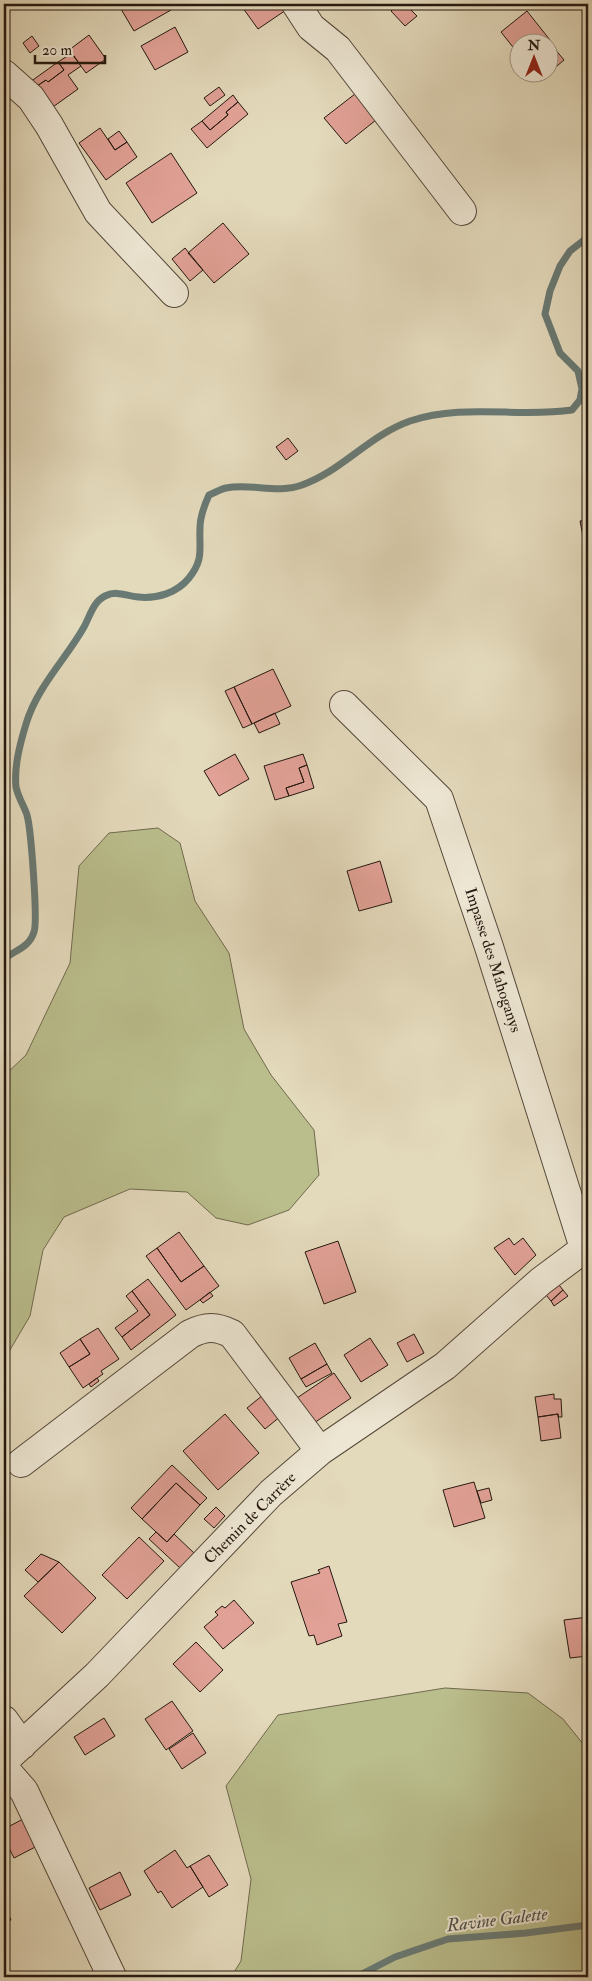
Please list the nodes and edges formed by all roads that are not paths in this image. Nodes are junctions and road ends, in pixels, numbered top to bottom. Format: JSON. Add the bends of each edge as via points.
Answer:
{"nodes":[{"id":1,"x":296,"y":4,"type":"edge"},
{"id":2,"x":4,"y":74,"type":"edge"},
{"id":3,"x":462,"y":211,"type":"dead end"},
{"id":4,"x":174,"y":293,"type":"dead end"},
{"id":5,"x":344,"y":705,"type":"dead end"},
{"id":6,"x":586,"y":1247,"type":"edge"},
{"id":7,"x":320,"y":1451,"type":"junction"},
{"id":8,"x":21,"y":1464,"type":"dead end"},
{"id":9,"x":4,"y":1720,"type":"edge"},
{"id":10,"x":13,"y":1752,"type":"edge"},
{"id":11,"x":4,"y":1768,"type":"edge"},
{"id":12,"x":112,"y":1977,"type":"edge"}],
"edges":[{"from":1,"to":3,"type":"street","via":[[311,27],[338,49]]},
{"from":2,"to":4,"type":"street","via":[[31,98],[98,212]]},
{"from":5,"to":6,"type":"street","name":"Impasse des Mahoganys","via":[[439,799]]},
{"from":6,"to":7,"type":"street","name":"Chemin de Carrère","via":[[541,1281],[446,1366]]},
{"from":7,"to":8,"type":"street","via":[[232,1334],[218,1327],[202,1328],[190,1334]]},
{"from":7,"to":10,"type":"street","name":"Chemin de Carrère","via":[[271,1493],[97,1675]]},
{"from":9,"to":10,"type":"street"},
{"from":11,"to":12,"type":"street","via":[[24,1791]]}]}
